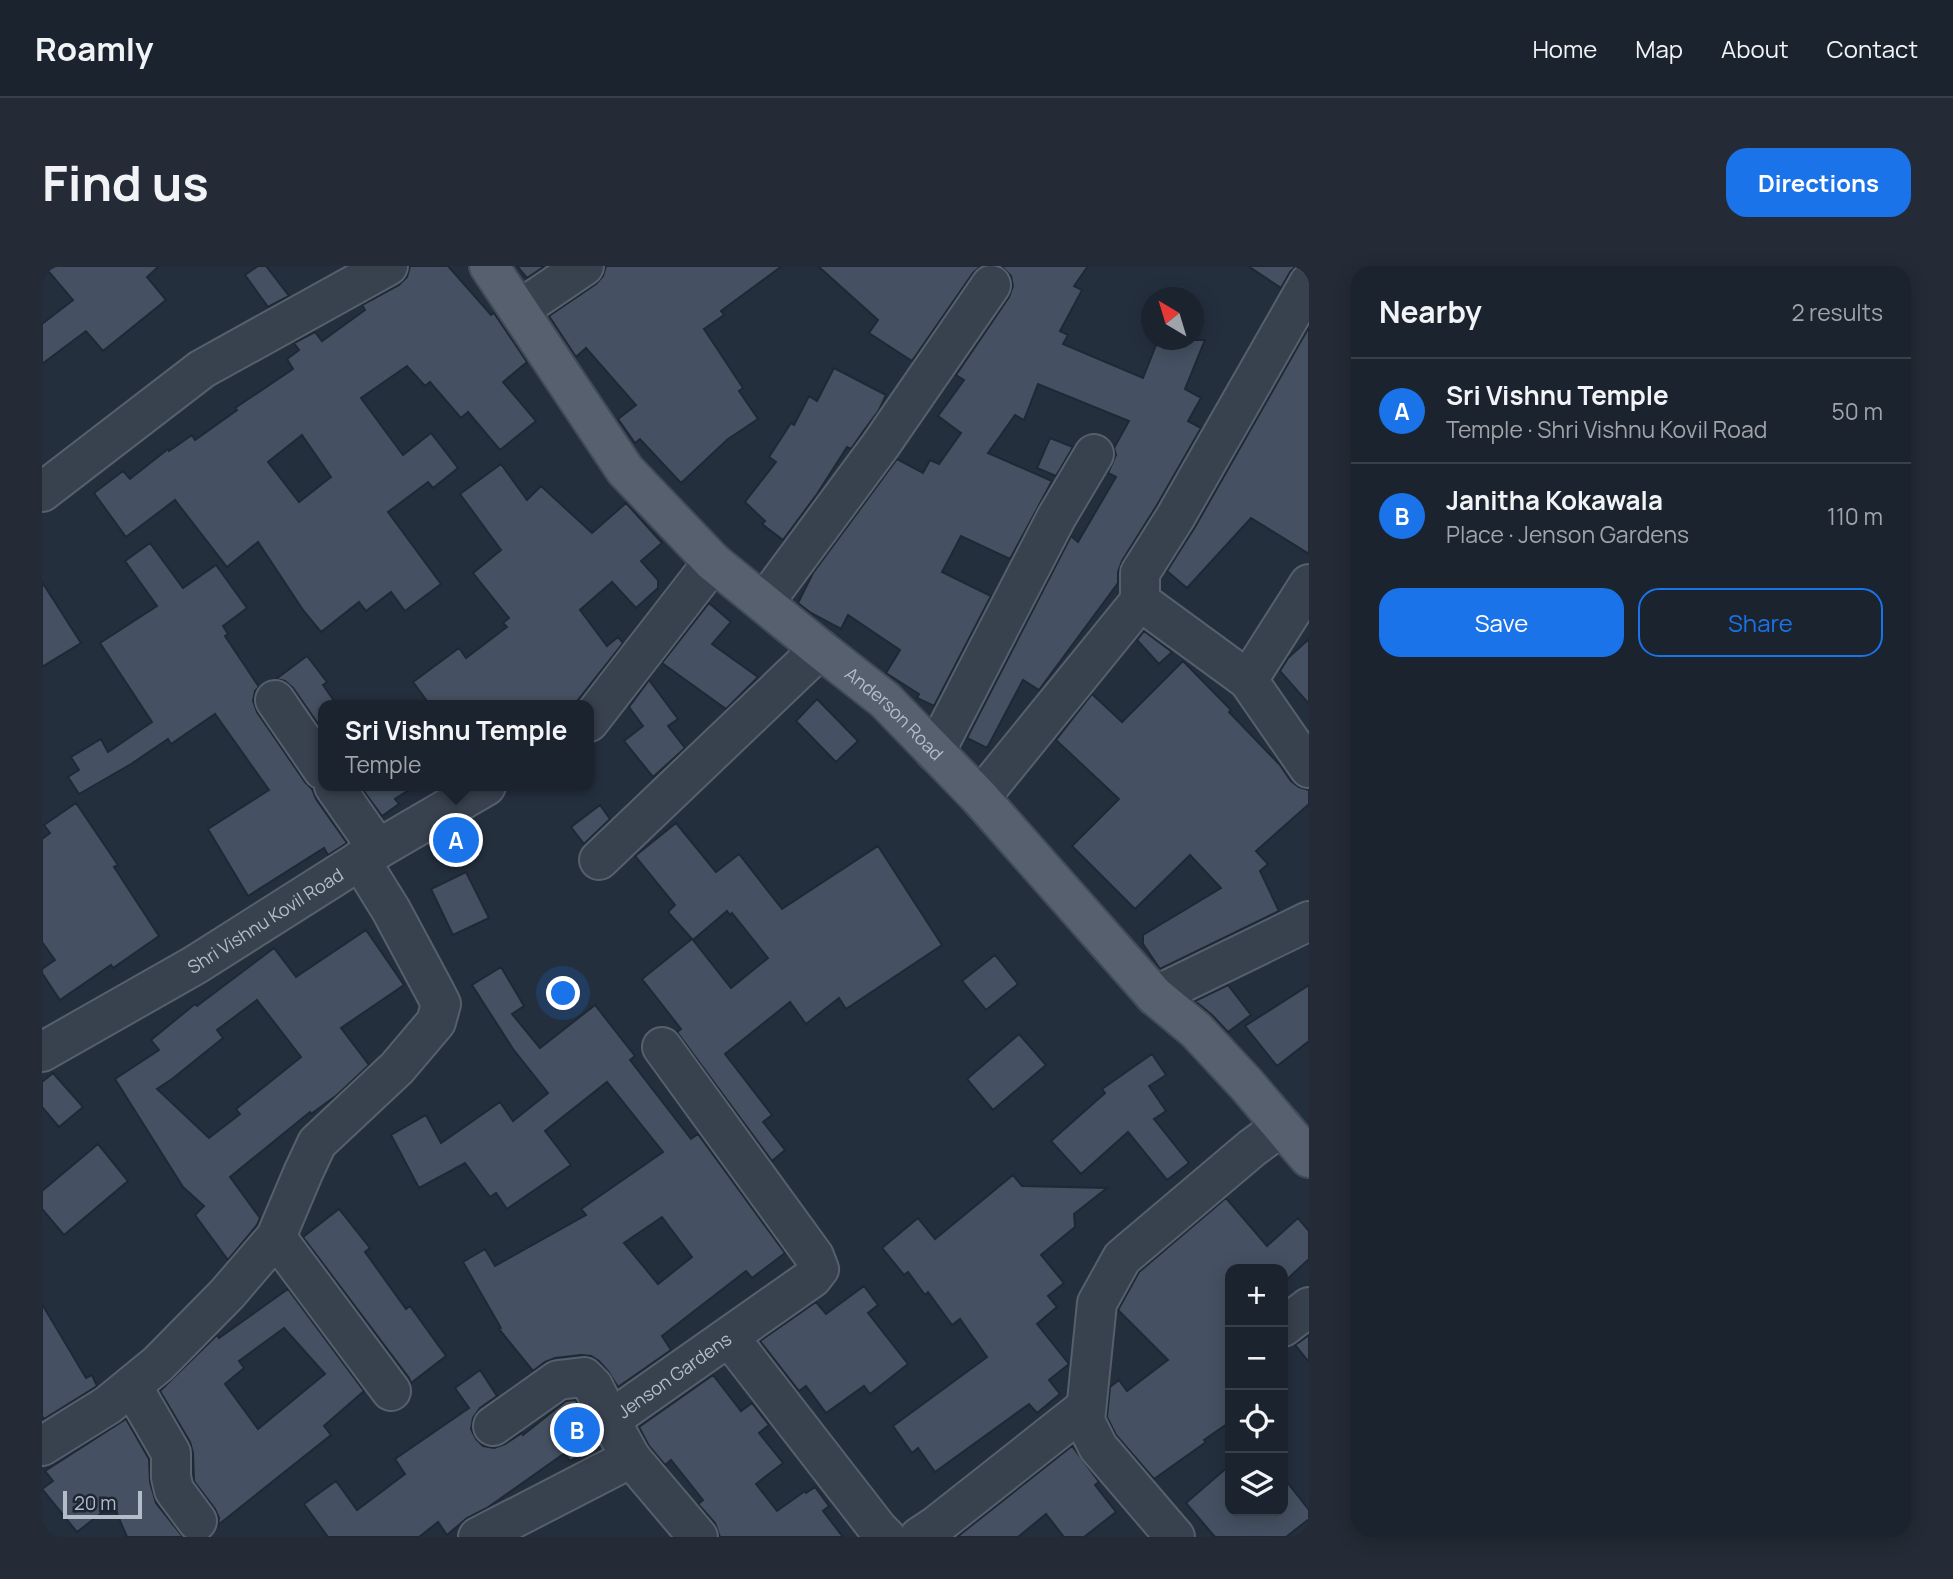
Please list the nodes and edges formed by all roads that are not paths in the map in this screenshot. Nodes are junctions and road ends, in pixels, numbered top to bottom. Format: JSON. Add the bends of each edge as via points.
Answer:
{"nodes":[{"id":1,"x":388,"y":266,"type":"edge"},
{"id":2,"x":489,"y":266,"type":"edge"},
{"id":3,"x":584,"y":266,"type":"edge"},
{"id":4,"x":1309,"y":283,"type":"edge"},
{"id":5,"x":991,"y":285,"type":"dead end"},
{"id":6,"x":519,"y":310,"type":"junction"},
{"id":7,"x":1094,"y":454,"type":"dead end"},
{"id":8,"x":42,"y":492,"type":"edge"},
{"id":9,"x":713,"y":562,"type":"junction"},
{"id":10,"x":1309,"y":584,"type":"edge"},
{"id":11,"x":1140,"y":587,"type":"junction"},
{"id":12,"x":764,"y":603,"type":"junction"},
{"id":13,"x":820,"y":649,"type":"junction"},
{"id":14,"x":1248,"y":680,"type":"junction"},
{"id":15,"x":275,"y":700,"type":"dead end"},
{"id":16,"x":594,"y":716,"type":"edge"},
{"id":17,"x":935,"y":752,"type":"junction"},
{"id":18,"x":318,"y":763,"type":"edge"},
{"id":19,"x":1309,"y":768,"type":"edge"},
{"id":20,"x":337,"y":791,"type":"edge"},
{"id":21,"x":478,"y":791,"type":"edge"},
{"id":22,"x":980,"y":798,"type":"junction"},
{"id":23,"x":369,"y":855,"type":"junction"},
{"id":24,"x":599,"y":860,"type":"dead end"},
{"id":25,"x":1309,"y":920,"type":"edge"},
{"id":26,"x":1155,"y":996,"type":"junction"},
{"id":27,"x":662,"y":1047,"type":"dead end"},
{"id":28,"x":42,"y":1052,"type":"edge"},
{"id":29,"x":1282,"y":1126,"type":"junction"},
{"id":30,"x":1309,"y":1158,"type":"edge"},
{"id":31,"x":276,"y":1237,"type":"junction"},
{"id":32,"x":1309,"y":1307,"type":"edge"},
{"id":33,"x":1288,"y":1322,"type":"edge"},
{"id":34,"x":729,"y":1337,"type":"junction"},
{"id":35,"x":132,"y":1386,"type":"junction"},
{"id":36,"x":391,"y":1391,"type":"dead end"},
{"id":37,"x":1085,"y":1408,"type":"junction"},
{"id":38,"x":610,"y":1420,"type":"junction"},
{"id":39,"x":493,"y":1426,"type":"dead end"},
{"id":40,"x":42,"y":1446,"type":"edge"},
{"id":41,"x":631,"y":1458,"type":"junction"},
{"id":42,"x":197,"y":1521,"type":"dead end"},
{"id":43,"x":478,"y":1537,"type":"edge"},
{"id":44,"x":698,"y":1537,"type":"edge"},
{"id":45,"x":886,"y":1537,"type":"edge"},
{"id":46,"x":919,"y":1537,"type":"edge"},
{"id":47,"x":1175,"y":1537,"type":"edge"}],
"edges":[{"from":1,"to":8,"type":"street","via":[[202,369]]},
{"from":2,"to":6,"type":"main road","name":"Anderson Road"},
{"from":3,"to":6,"type":"street"},
{"from":4,"to":11,"type":"street"},
{"from":5,"to":12,"type":"street"},
{"from":6,"to":9,"type":"main road","name":"Anderson Road","via":[[625,471]]},
{"from":7,"to":17,"type":"street"},
{"from":9,"to":12,"type":"main road","name":"Anderson Road"},
{"from":9,"to":16,"type":"street"},
{"from":10,"to":14,"type":"street"},
{"from":11,"to":14,"type":"street"},
{"from":11,"to":22,"type":"street"},
{"from":12,"to":13,"type":"main road","name":"Anderson Road"},
{"from":13,"to":17,"type":"main road","name":"Anderson Road","via":[[885,700]]},
{"from":13,"to":24,"type":"street"},
{"from":14,"to":19,"type":"street"},
{"from":15,"to":18,"type":"street"},
{"from":17,"to":22,"type":"main road","name":"Anderson Road"},
{"from":20,"to":23,"type":"street"},
{"from":21,"to":23,"type":"street","name":"Shri Vishnu Kovil Road"},
{"from":22,"to":26,"type":"main road","name":"Anderson Road"},
{"from":23,"to":28,"type":"street","name":"Shri Vishnu Kovil Road","via":[[195,965]]},
{"from":23,"to":31,"type":"street","via":[[391,910],[440,1004],[436,1022],[397,1068],[317,1143]]},
{"from":25,"to":26,"type":"street"},
{"from":26,"to":29,"type":"main road","name":"Anderson Road","via":[[1196,1030]]},
{"from":27,"to":34,"type":"street","name":"Jenson Gardens","via":[[819,1269],[813,1278]]},
{"from":29,"to":30,"type":"main road","name":"Anderson Road"},
{"from":29,"to":37,"type":"street","via":[[1122,1258],[1097,1303]]},
{"from":31,"to":35,"type":"street","via":[[227,1294]]},
{"from":31,"to":36,"type":"street"},
{"from":32,"to":33,"type":"street"},
{"from":34,"to":38,"type":"street","name":"Jenson Gardens"},
{"from":34,"to":45,"type":"street"},
{"from":35,"to":40,"type":"street"},
{"from":35,"to":42,"type":"street","via":[[171,1452],[174,1490]]},
{"from":37,"to":46,"type":"street"},
{"from":37,"to":47,"type":"street","via":[[1084,1421],[1098,1447]]},
{"from":38,"to":39,"type":"street","via":[[593,1385],[584,1377],[558,1380]]},
{"from":38,"to":41,"type":"street","name":"Jenson Gardens"},
{"from":41,"to":43,"type":"street"},
{"from":41,"to":44,"type":"street","name":"Jenson Gardens"}]}
